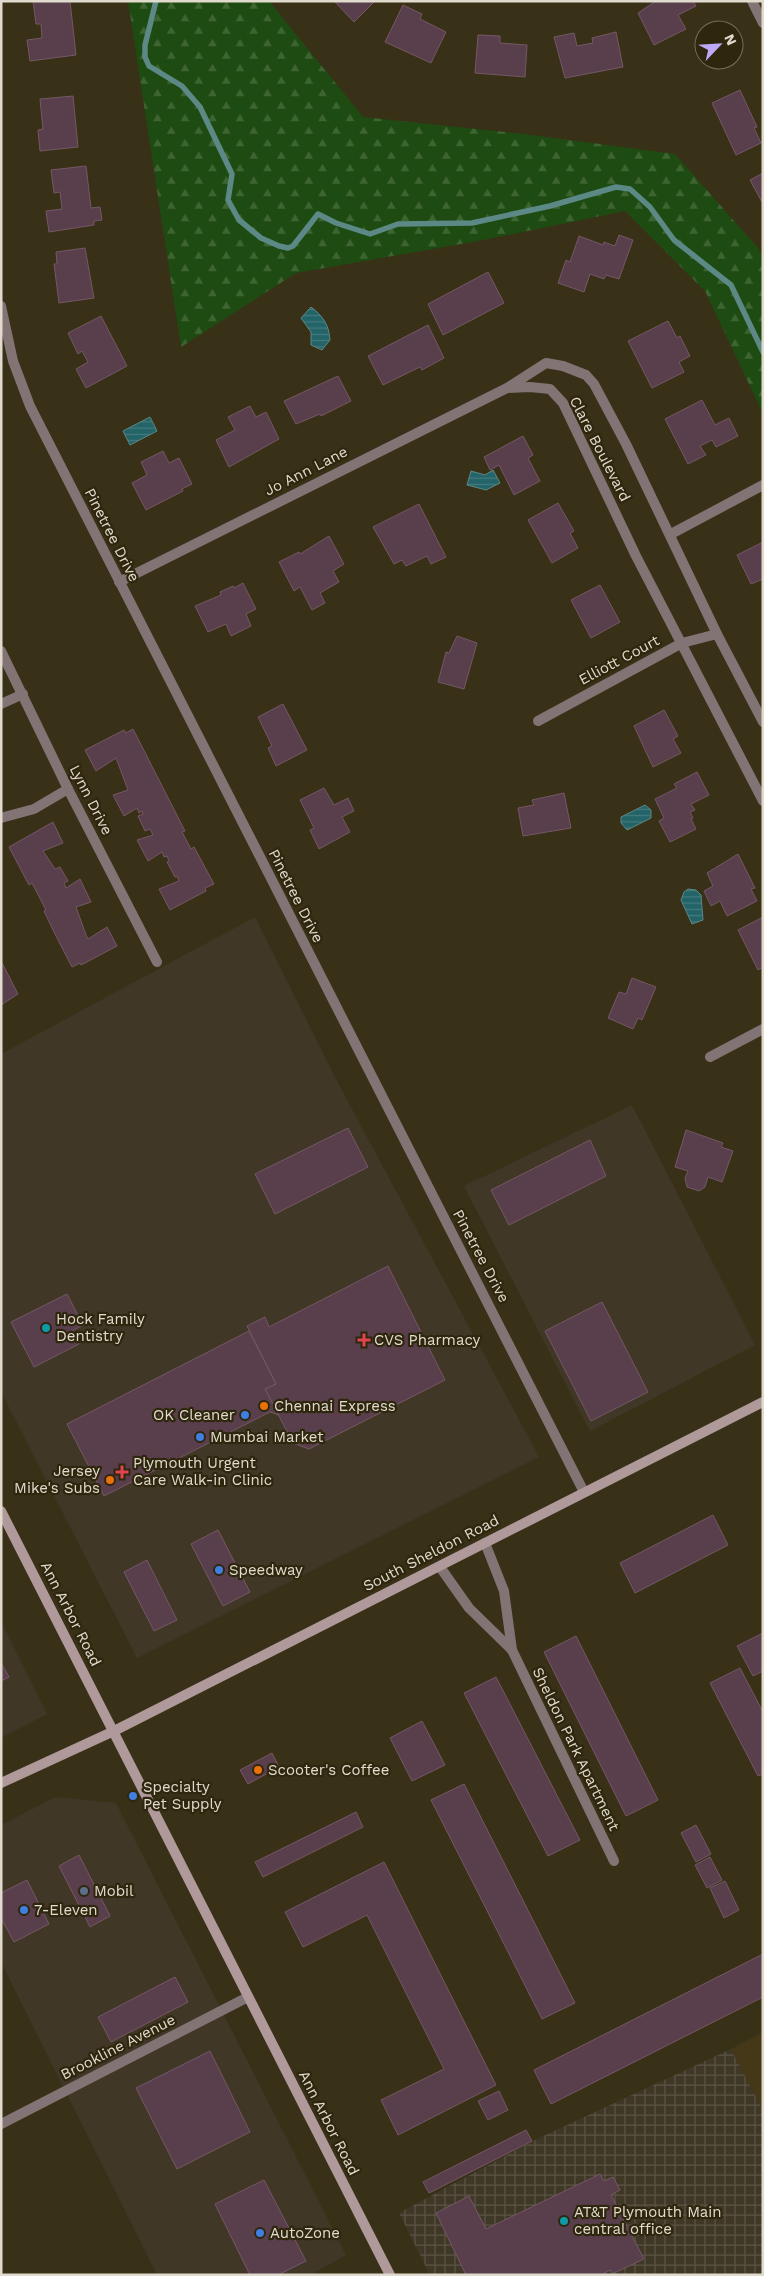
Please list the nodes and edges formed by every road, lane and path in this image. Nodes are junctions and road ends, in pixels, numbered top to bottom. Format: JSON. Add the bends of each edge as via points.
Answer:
{"nodes":[{"id":1,"x":752,"y":1,"type":"edge"},
{"id":2,"x":763,"y":23,"type":"edge"},
{"id":3,"x":2,"y":310,"type":"edge"},
{"id":4,"x":507,"y":388,"type":"junction"},
{"id":5,"x":763,"y":485,"type":"edge"},
{"id":6,"x":671,"y":534,"type":"junction"},
{"id":7,"x":119,"y":582,"type":"junction"},
{"id":8,"x":717,"y":634,"type":"junction"},
{"id":9,"x":682,"y":643,"type":"junction"},
{"id":10,"x":1,"y":651,"type":"edge"},
{"id":11,"x":23,"y":694,"type":"junction"},
{"id":12,"x":1,"y":704,"type":"edge"},
{"id":13,"x":538,"y":721,"type":"dead end"},
{"id":14,"x":763,"y":722,"type":"edge"},
{"id":15,"x":68,"y":789,"type":"junction"},
{"id":16,"x":763,"y":801,"type":"edge"},
{"id":17,"x":1,"y":818,"type":"edge"},
{"id":18,"x":157,"y":962,"type":"dead end"},
{"id":19,"x":763,"y":1029,"type":"edge"},
{"id":20,"x":710,"y":1057,"type":"dead end"},
{"id":21,"x":763,"y":1402,"type":"edge"},
{"id":22,"x":584,"y":1492,"type":"junction"},
{"id":23,"x":1,"y":1511,"type":"edge"},
{"id":24,"x":485,"y":1543,"type":"junction"},
{"id":25,"x":440,"y":1567,"type":"junction"},
{"id":26,"x":512,"y":1650,"type":"junction"},
{"id":27,"x":114,"y":1731,"type":"junction"},
{"id":28,"x":1,"y":1783,"type":"edge"},
{"id":29,"x":614,"y":1861,"type":"dead end"},
{"id":30,"x":248,"y":1997,"type":"junction"},
{"id":31,"x":1,"y":2124,"type":"edge"},
{"id":32,"x":390,"y":2275,"type":"edge"}],
"edges":[{"from":1,"to":2,"type":"street"},
{"from":3,"to":7,"type":"street","name":"Pinetree Drive","via":[[13,361],[30,406]]},
{"from":4,"to":6,"type":"street","name":"Clare Boulevard","via":[[546,363],[586,375],[594,384]]},
{"from":4,"to":7,"type":"street","name":"Jo Ann Lane"},
{"from":4,"to":9,"type":"street","name":"Clare Boulevard","via":[[550,389],[563,403],[636,556]]},
{"from":5,"to":6,"type":"street"},
{"from":6,"to":8,"type":"street","name":"Clare Boulevard"},
{"from":7,"to":22,"type":"street","name":"Pinetree Drive"},
{"from":8,"to":9,"type":"street","name":"Elliott Court"},
{"from":8,"to":14,"type":"street","name":"Clare Boulevard"},
{"from":9,"to":13,"type":"street","name":"Elliott Court"},
{"from":9,"to":16,"type":"street","name":"Clare Boulevard"},
{"from":10,"to":11,"type":"street","name":"Lynn Drive"},
{"from":11,"to":12,"type":"street"},
{"from":11,"to":15,"type":"street","name":"Lynn Drive"},
{"from":15,"to":17,"type":"street","via":[[34,809]]},
{"from":15,"to":18,"type":"street","name":"Lynn Drive"},
{"from":19,"to":20,"type":"street"},
{"from":21,"to":22,"type":"main road","name":"South Sheldon Road"},
{"from":22,"to":24,"type":"main road","name":"South Sheldon Road"},
{"from":23,"to":27,"type":"main road","name":"Ann Arbor Road"},
{"from":24,"to":25,"type":"main road","name":"South Sheldon Road"},
{"from":24,"to":26,"type":"street","name":"Sheldon Park Apartment","via":[[504,1591]]},
{"from":25,"to":26,"type":"street","name":"Sheldon Park Apartment","via":[[469,1608]]},
{"from":25,"to":27,"type":"main road","name":"South Sheldon Road"},
{"from":26,"to":29,"type":"street","name":"Sheldon Park Apartment"},
{"from":27,"to":28,"type":"main road","name":"South Sheldon Road"},
{"from":27,"to":30,"type":"main road","name":"Ann Arbor Road"},
{"from":30,"to":31,"type":"street","name":"Brookline Avenue"},
{"from":30,"to":32,"type":"main road","name":"Ann Arbor Road"}]}
